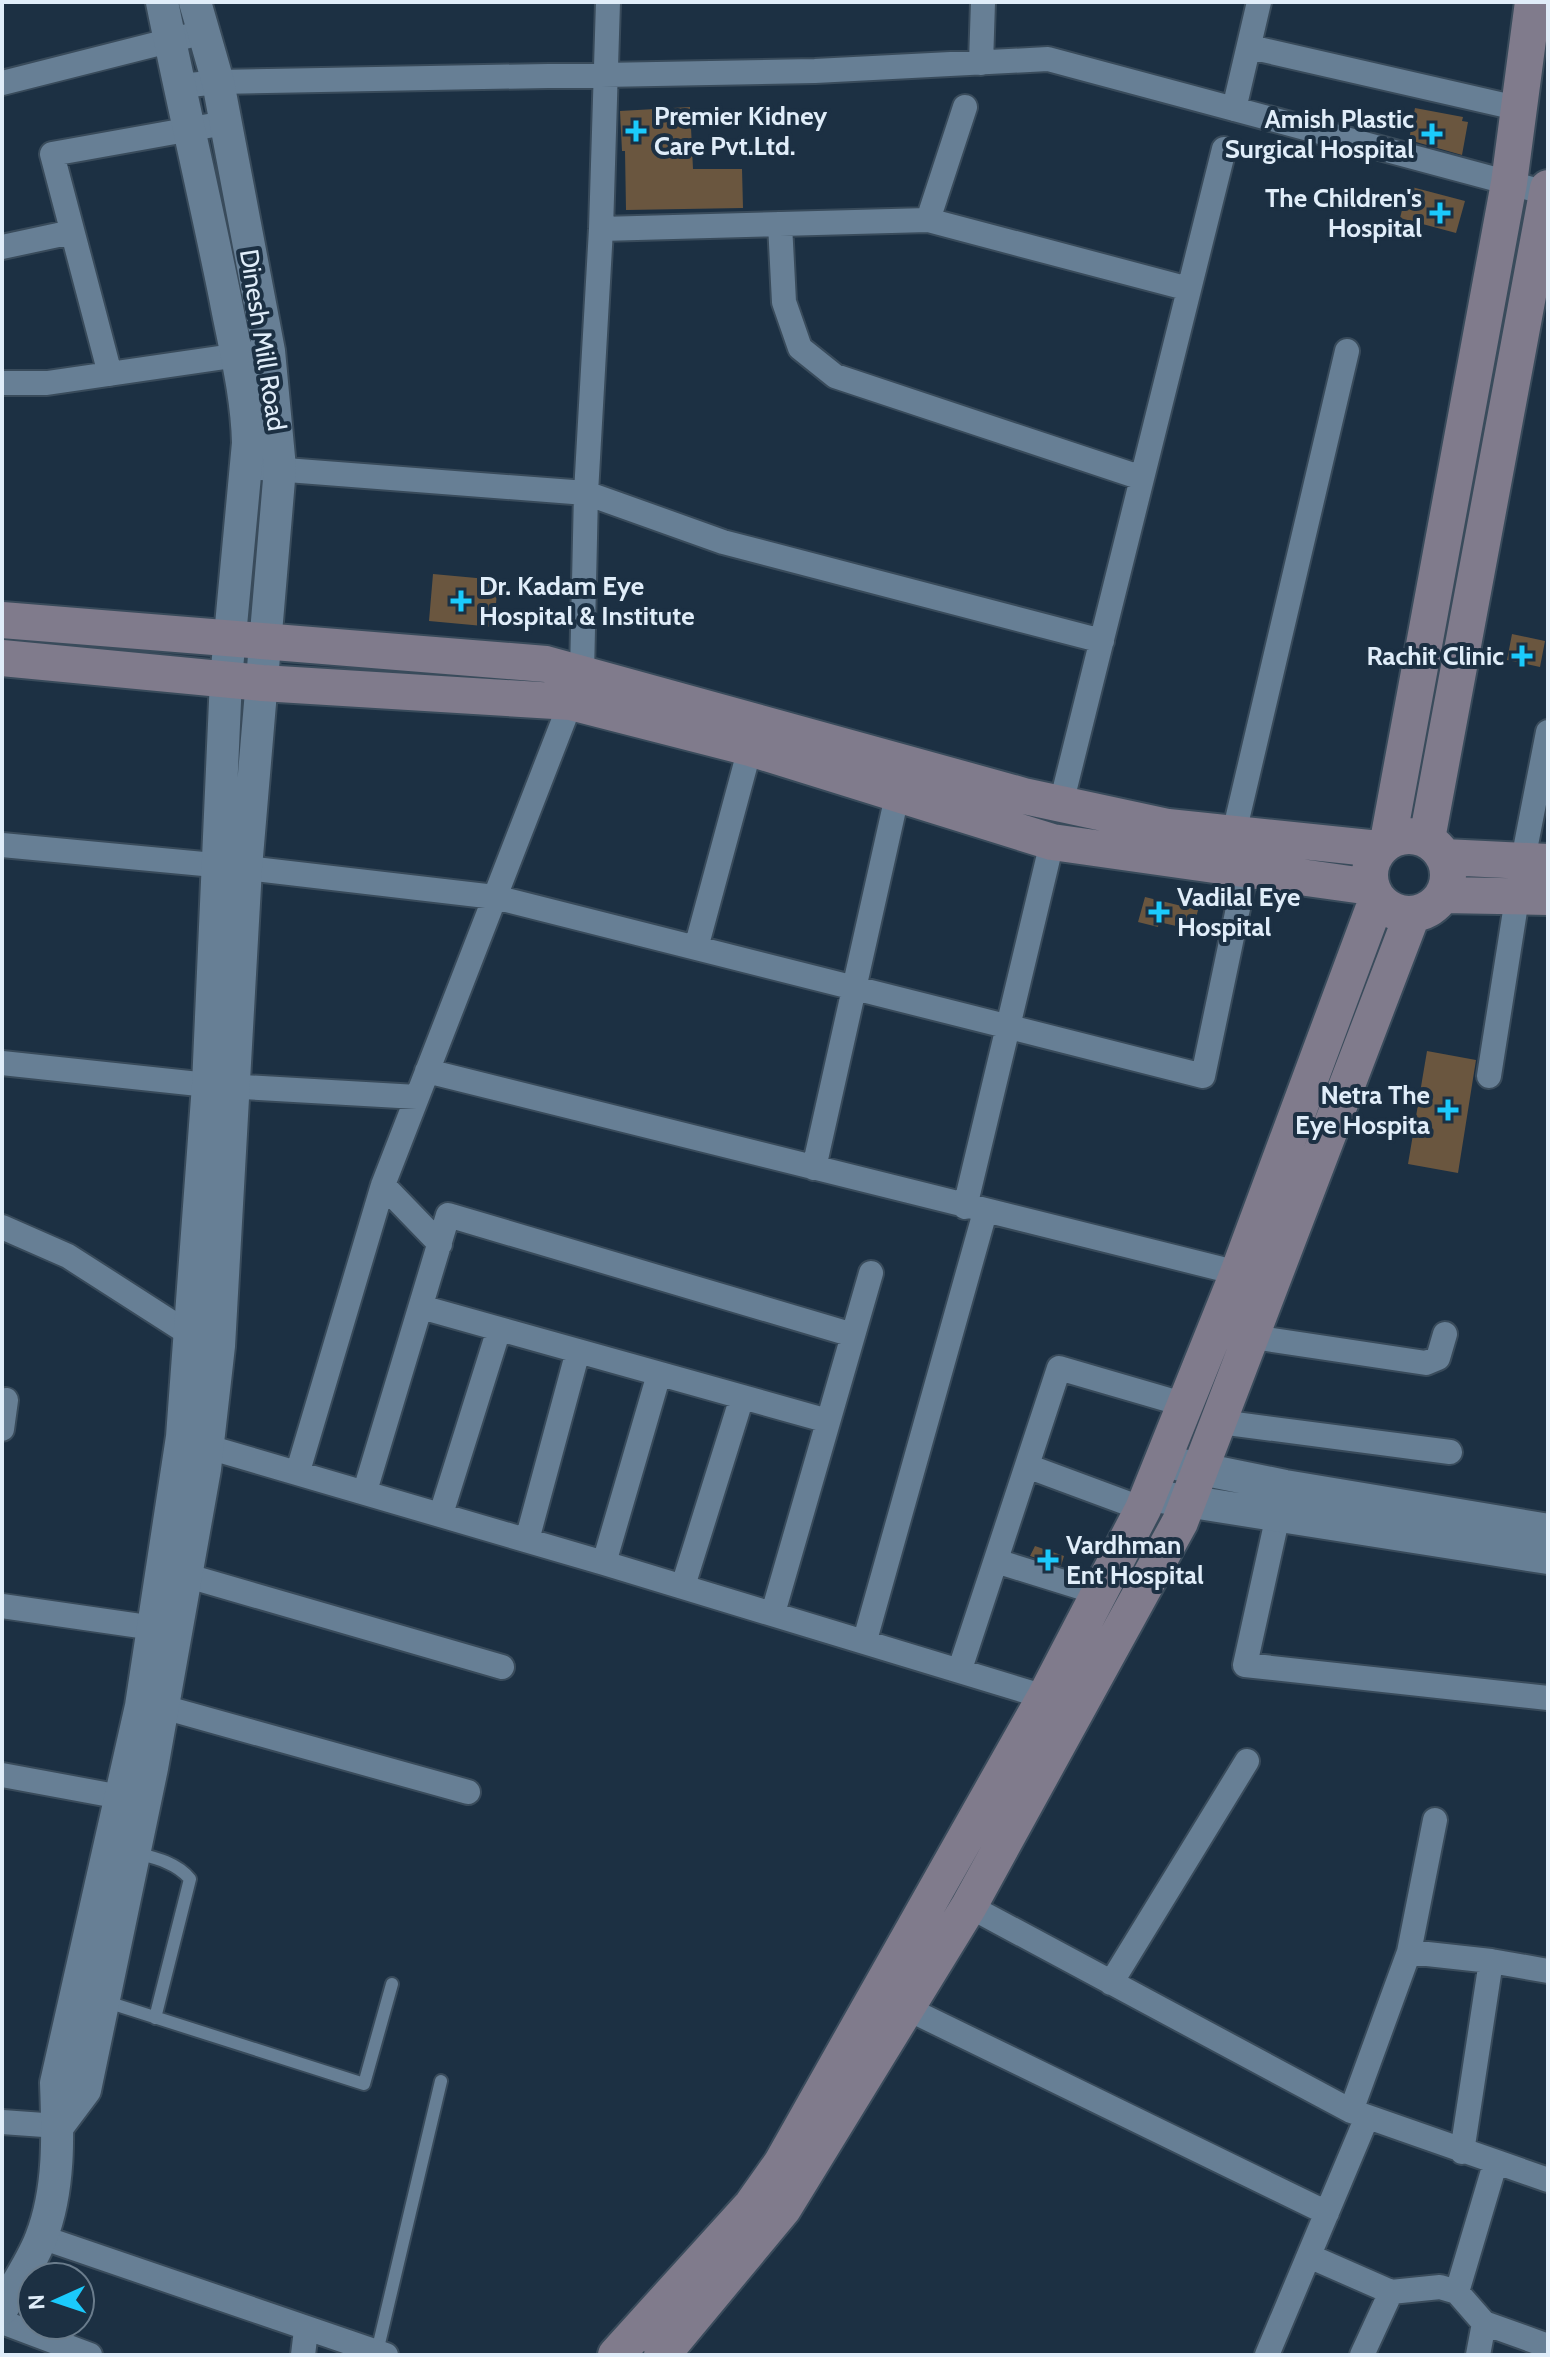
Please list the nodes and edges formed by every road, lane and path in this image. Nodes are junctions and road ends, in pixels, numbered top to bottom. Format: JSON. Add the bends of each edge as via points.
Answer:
{"nodes":[{"id":1,"x":162,"y":2,"type":"edge"},
{"id":2,"x":608,"y":2,"type":"edge"},
{"id":3,"x":983,"y":2,"type":"edge"},
{"id":4,"x":1259,"y":2,"type":"edge"},
{"id":5,"x":200,"y":17,"type":"edge"},
{"id":6,"x":1537,"y":24,"type":"edge"},
{"id":7,"x":170,"y":41,"type":"junction"},
{"id":8,"x":1250,"y":47,"type":"junction"},
{"id":9,"x":981,"y":63,"type":"junction"},
{"id":10,"x":607,"y":75,"type":"junction"},
{"id":11,"x":218,"y":82,"type":"junction"},
{"id":12,"x":2,"y":83,"type":"edge"},
{"id":13,"x":181,"y":86,"type":"junction"},
{"id":14,"x":965,"y":107,"type":"dead end"},
{"id":15,"x":1234,"y":109,"type":"junction"},
{"id":16,"x":1521,"y":109,"type":"junction"},
{"id":17,"x":225,"y":123,"type":"junction"},
{"id":18,"x":192,"y":129,"type":"junction"},
{"id":19,"x":1224,"y":149,"type":"dead end"},
{"id":20,"x":1509,"y":183,"type":"junction"},
{"id":21,"x":1546,"y":206,"type":"edge"},
{"id":22,"x":928,"y":220,"type":"junction"},
{"id":23,"x":780,"y":224,"type":"junction"},
{"id":24,"x":601,"y":229,"type":"junction"},
{"id":25,"x":72,"y":232,"type":"junction"},
{"id":26,"x":2,"y":247,"type":"edge"},
{"id":27,"x":1189,"y":289,"type":"junction"},
{"id":28,"x":269,"y":351,"type":"junction"},
{"id":29,"x":1347,"y":351,"type":"dead end"},
{"id":30,"x":236,"y":356,"type":"junction"},
{"id":31,"x":110,"y":374,"type":"junction"},
{"id":32,"x":2,"y":383,"type":"edge"},
{"id":33,"x":247,"y":467,"type":"junction"},
{"id":34,"x":280,"y":468,"type":"junction"},
{"id":35,"x":1142,"y":478,"type":"junction"},
{"id":36,"x":586,"y":493,"type":"junction"},
{"id":37,"x":2,"y":620,"type":"edge"},
{"id":38,"x":248,"y":640,"type":"junction"},
{"id":39,"x":1102,"y":641,"type":"junction"},
{"id":40,"x":2,"y":658,"type":"edge"},
{"id":41,"x":226,"y":679,"type":"junction"},
{"id":42,"x":262,"y":683,"type":"junction"},
{"id":43,"x":576,"y":688,"type":"junction"},
{"id":44,"x":1548,"y":732,"type":"edge"},
{"id":45,"x":750,"y":748,"type":"junction"},
{"id":46,"x":1543,"y":783,"type":"edge"},
{"id":47,"x":897,"y":796,"type":"junction"},
{"id":48,"x":1061,"y":804,"type":"junction"},
{"id":49,"x":1234,"y":833,"type":"junction"},
{"id":50,"x":1052,"y":842,"type":"junction"},
{"id":51,"x":2,"y":845,"type":"edge"},
{"id":52,"x":1384,"y":845,"type":"junction"},
{"id":53,"x":1436,"y":848,"type":"junction"},
{"id":54,"x":233,"y":866,"type":"junction"},
{"id":55,"x":1246,"y":870,"type":"junction"},
{"id":56,"x":1534,"y":878,"type":"edge"},
{"id":57,"x":1374,"y":893,"type":"junction"},
{"id":58,"x":1443,"y":895,"type":"junction"},
{"id":59,"x":495,"y":897,"type":"junction"},
{"id":60,"x":1412,"y":915,"type":"junction"},
{"id":61,"x":696,"y":948,"type":"junction"},
{"id":62,"x":855,"y":988,"type":"junction"},
{"id":63,"x":1011,"y":1027,"type":"junction"},
{"id":64,"x":2,"y":1063,"type":"edge"},
{"id":65,"x":427,"y":1071,"type":"junction"},
{"id":66,"x":1489,"y":1076,"type":"dead end"},
{"id":67,"x":220,"y":1085,"type":"junction"},
{"id":68,"x":417,"y":1097,"type":"junction"},
{"id":69,"x":814,"y":1168,"type":"junction"},
{"id":70,"x":383,"y":1185,"type":"junction"},
{"id":71,"x":975,"y":1209,"type":"junction"},
{"id":72,"x":2,"y":1227,"type":"edge"},
{"id":73,"x":440,"y":1244,"type":"junction"},
{"id":74,"x":871,"y":1273,"type":"dead end"},
{"id":75,"x":1238,"y":1273,"type":"junction"},
{"id":76,"x":421,"y":1307,"type":"junction"},
{"id":77,"x":499,"y":1329,"type":"junction"},
{"id":78,"x":1445,"y":1334,"type":"dead end"},
{"id":79,"x":191,"y":1335,"type":"junction"},
{"id":80,"x":853,"y":1335,"type":"junction"},
{"id":81,"x":1253,"y":1337,"type":"junction"},
{"id":82,"x":578,"y":1351,"type":"junction"},
{"id":83,"x":659,"y":1374,"type":"junction"},
{"id":84,"x":742,"y":1397,"type":"junction"},
{"id":85,"x":6,"y":1400,"type":"dead end"},
{"id":86,"x":1186,"y":1405,"type":"junction"},
{"id":87,"x":828,"y":1421,"type":"junction"},
{"id":88,"x":1220,"y":1422,"type":"junction"},
{"id":89,"x":2,"y":1429,"type":"edge"},
{"id":90,"x":208,"y":1447,"type":"junction"},
{"id":91,"x":1450,"y":1452,"type":"dead end"},
{"id":92,"x":1162,"y":1461,"type":"junction"},
{"id":93,"x":1027,"y":1466,"type":"junction"},
{"id":94,"x":298,"y":1471,"type":"junction"},
{"id":95,"x":1202,"y":1471,"type":"junction"},
{"id":96,"x":365,"y":1491,"type":"junction"},
{"id":97,"x":1146,"y":1502,"type":"junction"},
{"id":98,"x":1189,"y":1504,"type":"junction"},
{"id":99,"x":441,"y":1514,"type":"junction"},
{"id":100,"x":1278,"y":1515,"type":"junction"},
{"id":101,"x":1548,"y":1530,"type":"edge"},
{"id":102,"x":527,"y":1540,"type":"junction"},
{"id":103,"x":1548,"y":1558,"type":"edge"},
{"id":104,"x":996,"y":1561,"type":"junction"},
{"id":105,"x":604,"y":1563,"type":"junction"},
{"id":106,"x":188,"y":1576,"type":"junction"},
{"id":107,"x":683,"y":1586,"type":"junction"},
{"id":108,"x":1099,"y":1593,"type":"junction"},
{"id":109,"x":2,"y":1606,"type":"edge"},
{"id":110,"x":773,"y":1613,"type":"junction"},
{"id":111,"x":166,"y":1630,"type":"junction"},
{"id":112,"x":865,"y":1640,"type":"junction"},
{"id":113,"x":502,"y":1667,"type":"dead end"},
{"id":114,"x":960,"y":1669,"type":"junction"},
{"id":115,"x":1045,"y":1697,"type":"junction"},
{"id":116,"x":1548,"y":1698,"type":"edge"},
{"id":117,"x":163,"y":1707,"type":"junction"},
{"id":118,"x":1247,"y":1761,"type":"dead end"},
{"id":119,"x":2,"y":1775,"type":"edge"},
{"id":120,"x":468,"y":1792,"type":"dead end"},
{"id":121,"x":133,"y":1799,"type":"junction"},
{"id":122,"x":1435,"y":1820,"type":"dead end"},
{"id":123,"x":121,"y":1851,"type":"junction"},
{"id":124,"x":969,"y":1906,"type":"junction"},
{"id":125,"x":1409,"y":1952,"type":"junction"},
{"id":126,"x":1491,"y":1961,"type":"junction"},
{"id":127,"x":1548,"y":1971,"type":"edge"},
{"id":128,"x":1111,"y":1983,"type":"junction"},
{"id":129,"x":392,"y":1984,"type":"dead end"},
{"id":130,"x":891,"y":2000,"type":"junction"},
{"id":131,"x":103,"y":2001,"type":"junction"},
{"id":132,"x":155,"y":2018,"type":"junction"},
{"id":133,"x":441,"y":2081,"type":"dead end"},
{"id":134,"x":1359,"y":2114,"type":"junction"},
{"id":135,"x":2,"y":2122,"type":"edge"},
{"id":136,"x":58,"y":2126,"type":"junction"},
{"id":137,"x":1462,"y":2152,"type":"junction"},
{"id":138,"x":1495,"y":2164,"type":"junction"},
{"id":139,"x":1548,"y":2180,"type":"edge"},
{"id":140,"x":1327,"y":2213,"type":"junction"},
{"id":141,"x":41,"y":2237,"type":"junction"},
{"id":142,"x":1309,"y":2256,"type":"junction"},
{"id":143,"x":1391,"y":2292,"type":"junction"},
{"id":144,"x":1457,"y":2292,"type":"junction"},
{"id":145,"x":2,"y":2309,"type":"edge"},
{"id":146,"x":2,"y":2322,"type":"edge"},
{"id":147,"x":1484,"y":2323,"type":"junction"},
{"id":148,"x":306,"y":2330,"type":"junction"},
{"id":149,"x":1548,"y":2346,"type":"edge"},
{"id":150,"x":382,"y":2354,"type":"edge"},
{"id":151,"x":90,"y":2355,"type":"edge"},
{"id":152,"x":303,"y":2355,"type":"edge"},
{"id":153,"x":616,"y":2355,"type":"edge"},
{"id":154,"x":662,"y":2355,"type":"edge"},
{"id":155,"x":1267,"y":2355,"type":"edge"},
{"id":156,"x":1362,"y":2355,"type":"edge"},
{"id":157,"x":1478,"y":2355,"type":"edge"}],
"edges":[{"from":1,"to":7,"type":"street","name":"Dinesh Mill Road"},
{"from":2,"to":10,"type":"street"},
{"from":3,"to":9,"type":"street"},
{"from":4,"to":8,"type":"street"},
{"from":5,"to":7,"type":"street"},
{"from":5,"to":11,"type":"street","name":"Dinesh Mill Road"},
{"from":6,"to":16,"type":"main road"},
{"from":7,"to":12,"type":"street"},
{"from":7,"to":13,"type":"street","name":"Dinesh Mill Road"},
{"from":8,"to":15,"type":"street"},
{"from":8,"to":16,"type":"street"},
{"from":9,"to":10,"type":"street"},
{"from":9,"to":15,"type":"street","via":[[1048,59]]},
{"from":10,"to":11,"type":"street"},
{"from":10,"to":24,"type":"street"},
{"from":11,"to":13,"type":"street"},
{"from":11,"to":17,"type":"street","name":"Dinesh Mill Road"},
{"from":13,"to":18,"type":"street","name":"Dinesh Mill Road"},
{"from":14,"to":22,"type":"street"},
{"from":15,"to":20,"type":"street"},
{"from":16,"to":20,"type":"main road"},
{"from":17,"to":18,"type":"street"},
{"from":17,"to":28,"type":"street","name":"Dinesh Mill Road"},
{"from":18,"to":25,"type":"street","via":[[52,154]]},
{"from":18,"to":30,"type":"street","name":"Dinesh Mill Road"},
{"from":19,"to":27,"type":"street"},
{"from":20,"to":21,"type":"street"},
{"from":20,"to":52,"type":"main road"},
{"from":21,"to":53,"type":"main road"},
{"from":22,"to":23,"type":"street"},
{"from":22,"to":27,"type":"street"},
{"from":23,"to":24,"type":"street"},
{"from":23,"to":35,"type":"street","via":[[784,302],[800,348],[835,376]]},
{"from":24,"to":36,"type":"street"},
{"from":25,"to":26,"type":"street"},
{"from":25,"to":31,"type":"street"},
{"from":27,"to":35,"type":"street"},
{"from":28,"to":30,"type":"street"},
{"from":28,"to":34,"type":"street","name":"Dinesh Mill Road"},
{"from":29,"to":49,"type":"street"},
{"from":30,"to":31,"type":"street"},
{"from":30,"to":33,"type":"street","name":"Dinesh Mill Road","via":[[248,416]]},
{"from":31,"to":32,"type":"street"},
{"from":33,"to":34,"type":"street"},
{"from":33,"to":38,"type":"street","name":"Dinesh Mill Road"},
{"from":34,"to":36,"type":"street"},
{"from":34,"to":38,"type":"street","name":"Dinesh Mill Road"},
{"from":35,"to":39,"type":"street"},
{"from":36,"to":39,"type":"street","via":[[723,542]]},
{"from":36,"to":43,"type":"street"},
{"from":37,"to":38,"type":"main road"},
{"from":38,"to":41,"type":"street","name":"Dinesh Mill Road"},
{"from":38,"to":42,"type":"street","name":"Dinesh Mill Road"},
{"from":38,"to":43,"type":"main road","via":[[546,664]]},
{"from":39,"to":48,"type":"street"},
{"from":40,"to":41,"type":"main road"},
{"from":41,"to":42,"type":"main road"},
{"from":41,"to":54,"type":"street","name":"Dinesh Mill Road"},
{"from":42,"to":43,"type":"main road"},
{"from":42,"to":54,"type":"street","name":"Dinesh Mill Road"},
{"from":43,"to":45,"type":"main road"},
{"from":43,"to":48,"type":"main road"},
{"from":43,"to":59,"type":"street"},
{"from":44,"to":46,"type":"street"},
{"from":45,"to":47,"type":"main road"},
{"from":45,"to":61,"type":"street"},
{"from":46,"to":56,"type":"street"},
{"from":47,"to":50,"type":"main road"},
{"from":47,"to":62,"type":"street"},
{"from":48,"to":49,"type":"main road","via":[[1168,827]]},
{"from":49,"to":52,"type":"main road"},
{"from":50,"to":55,"type":"main road"},
{"from":50,"to":63,"type":"street"},
{"from":51,"to":54,"type":"street"},
{"from":52,"to":53,"type":"main road","via":[[1401,836]]},
{"from":52,"to":57,"type":"main road","via":[[1372,861]]},
{"from":53,"to":56,"type":"main road"},
{"from":53,"to":58,"type":"main road","via":[[1448,870]]},
{"from":54,"to":59,"type":"street"},
{"from":54,"to":67,"type":"street"},
{"from":55,"to":57,"type":"main road"},
{"from":55,"to":63,"type":"street","via":[[1203,1076]]},
{"from":56,"to":58,"type":"main road"},
{"from":56,"to":66,"type":"street"},
{"from":57,"to":60,"type":"main road","via":[[1387,908]]},
{"from":57,"to":75,"type":"main road"},
{"from":58,"to":60,"type":"main road"},
{"from":59,"to":61,"type":"street"},
{"from":59,"to":65,"type":"street"},
{"from":60,"to":81,"type":"main road"},
{"from":61,"to":62,"type":"street"},
{"from":62,"to":63,"type":"street"},
{"from":62,"to":69,"type":"street"},
{"from":63,"to":71,"type":"street"},
{"from":64,"to":67,"type":"street"},
{"from":65,"to":68,"type":"street"},
{"from":65,"to":69,"type":"street"},
{"from":67,"to":68,"type":"street"},
{"from":67,"to":79,"type":"street"},
{"from":67,"to":90,"type":"street","via":[[222,1303]]},
{"from":68,"to":70,"type":"street"},
{"from":69,"to":71,"type":"street"},
{"from":70,"to":73,"type":"street"},
{"from":70,"to":94,"type":"street"},
{"from":71,"to":75,"type":"street"},
{"from":71,"to":112,"type":"street"},
{"from":72,"to":79,"type":"street","via":[[68,1256]]},
{"from":73,"to":76,"type":"street"},
{"from":73,"to":80,"type":"street","via":[[448,1215]]},
{"from":74,"to":80,"type":"street"},
{"from":75,"to":86,"type":"main road"},
{"from":76,"to":77,"type":"street"},
{"from":76,"to":96,"type":"street"},
{"from":77,"to":82,"type":"street"},
{"from":77,"to":99,"type":"street"},
{"from":78,"to":81,"type":"street","via":[[1438,1358],[1426,1363]]},
{"from":79,"to":111,"type":"street"},
{"from":80,"to":87,"type":"street"},
{"from":81,"to":88,"type":"main road"},
{"from":82,"to":83,"type":"street"},
{"from":82,"to":102,"type":"street"},
{"from":83,"to":84,"type":"street"},
{"from":83,"to":105,"type":"street"},
{"from":84,"to":87,"type":"street"},
{"from":84,"to":107,"type":"street"},
{"from":85,"to":89,"type":"street"},
{"from":86,"to":92,"type":"main road"},
{"from":86,"to":93,"type":"street","via":[[1059,1368]]},
{"from":87,"to":110,"type":"street"},
{"from":88,"to":91,"type":"street"},
{"from":88,"to":95,"type":"main road"},
{"from":90,"to":94,"type":"street"},
{"from":90,"to":106,"type":"street"},
{"from":92,"to":95,"type":"street"},
{"from":92,"to":97,"type":"main road"},
{"from":93,"to":97,"type":"street"},
{"from":93,"to":104,"type":"street"},
{"from":94,"to":96,"type":"street"},
{"from":95,"to":98,"type":"main road"},
{"from":95,"to":101,"type":"street"},
{"from":96,"to":99,"type":"street"},
{"from":97,"to":98,"type":"street"},
{"from":97,"to":108,"type":"main road"},
{"from":98,"to":100,"type":"street"},
{"from":98,"to":124,"type":"main road"},
{"from":99,"to":102,"type":"street"},
{"from":100,"to":103,"type":"street"},
{"from":100,"to":116,"type":"street","via":[[1245,1665]]},
{"from":102,"to":105,"type":"street"},
{"from":104,"to":108,"type":"street"},
{"from":104,"to":114,"type":"street"},
{"from":105,"to":107,"type":"street"},
{"from":106,"to":111,"type":"street"},
{"from":106,"to":113,"type":"street"},
{"from":107,"to":110,"type":"street"},
{"from":108,"to":115,"type":"main road"},
{"from":109,"to":111,"type":"street"},
{"from":110,"to":112,"type":"street"},
{"from":111,"to":117,"type":"street"},
{"from":111,"to":121,"type":"street"},
{"from":112,"to":114,"type":"street"},
{"from":114,"to":115,"type":"street"},
{"from":115,"to":130,"type":"main road"},
{"from":117,"to":120,"type":"street"},
{"from":117,"to":121,"type":"street"},
{"from":118,"to":128,"type":"street"},
{"from":119,"to":121,"type":"street"},
{"from":121,"to":123,"type":"street"},
{"from":122,"to":125,"type":"street"},
{"from":123,"to":131,"type":"street"},
{"from":123,"to":132,"type":"lane","via":[[161,1860],[190,1879]]},
{"from":123,"to":136,"type":"street","via":[[57,2075]]},
{"from":124,"to":128,"type":"street"},
{"from":124,"to":130,"type":"main road"},
{"from":125,"to":126,"type":"street"},
{"from":125,"to":134,"type":"street"},
{"from":126,"to":127,"type":"street"},
{"from":126,"to":137,"type":"street"},
{"from":128,"to":134,"type":"street"},
{"from":129,"to":132,"type":"lane","via":[[364,2084]]},
{"from":130,"to":140,"type":"street"},
{"from":130,"to":153,"type":"main road","via":[[752,2205]]},
{"from":130,"to":154,"type":"main road","via":[[783,2209]]},
{"from":131,"to":132,"type":"lane"},
{"from":131,"to":136,"type":"street","via":[[85,2090]]},
{"from":133,"to":150,"type":"lane"},
{"from":134,"to":137,"type":"street"},
{"from":134,"to":140,"type":"street"},
{"from":135,"to":136,"type":"street"},
{"from":136,"to":141,"type":"street","via":[[53,2191]]},
{"from":137,"to":138,"type":"street"},
{"from":138,"to":139,"type":"street"},
{"from":138,"to":144,"type":"street"},
{"from":140,"to":142,"type":"street"},
{"from":141,"to":145,"type":"street"},
{"from":141,"to":148,"type":"street"},
{"from":142,"to":143,"type":"street"},
{"from":142,"to":155,"type":"street"},
{"from":143,"to":144,"type":"street","via":[[1440,2287]]},
{"from":143,"to":156,"type":"street"},
{"from":144,"to":147,"type":"street"},
{"from":146,"to":151,"type":"street"},
{"from":147,"to":149,"type":"street"},
{"from":147,"to":157,"type":"street"},
{"from":148,"to":150,"type":"street"},
{"from":148,"to":152,"type":"street"}]}
